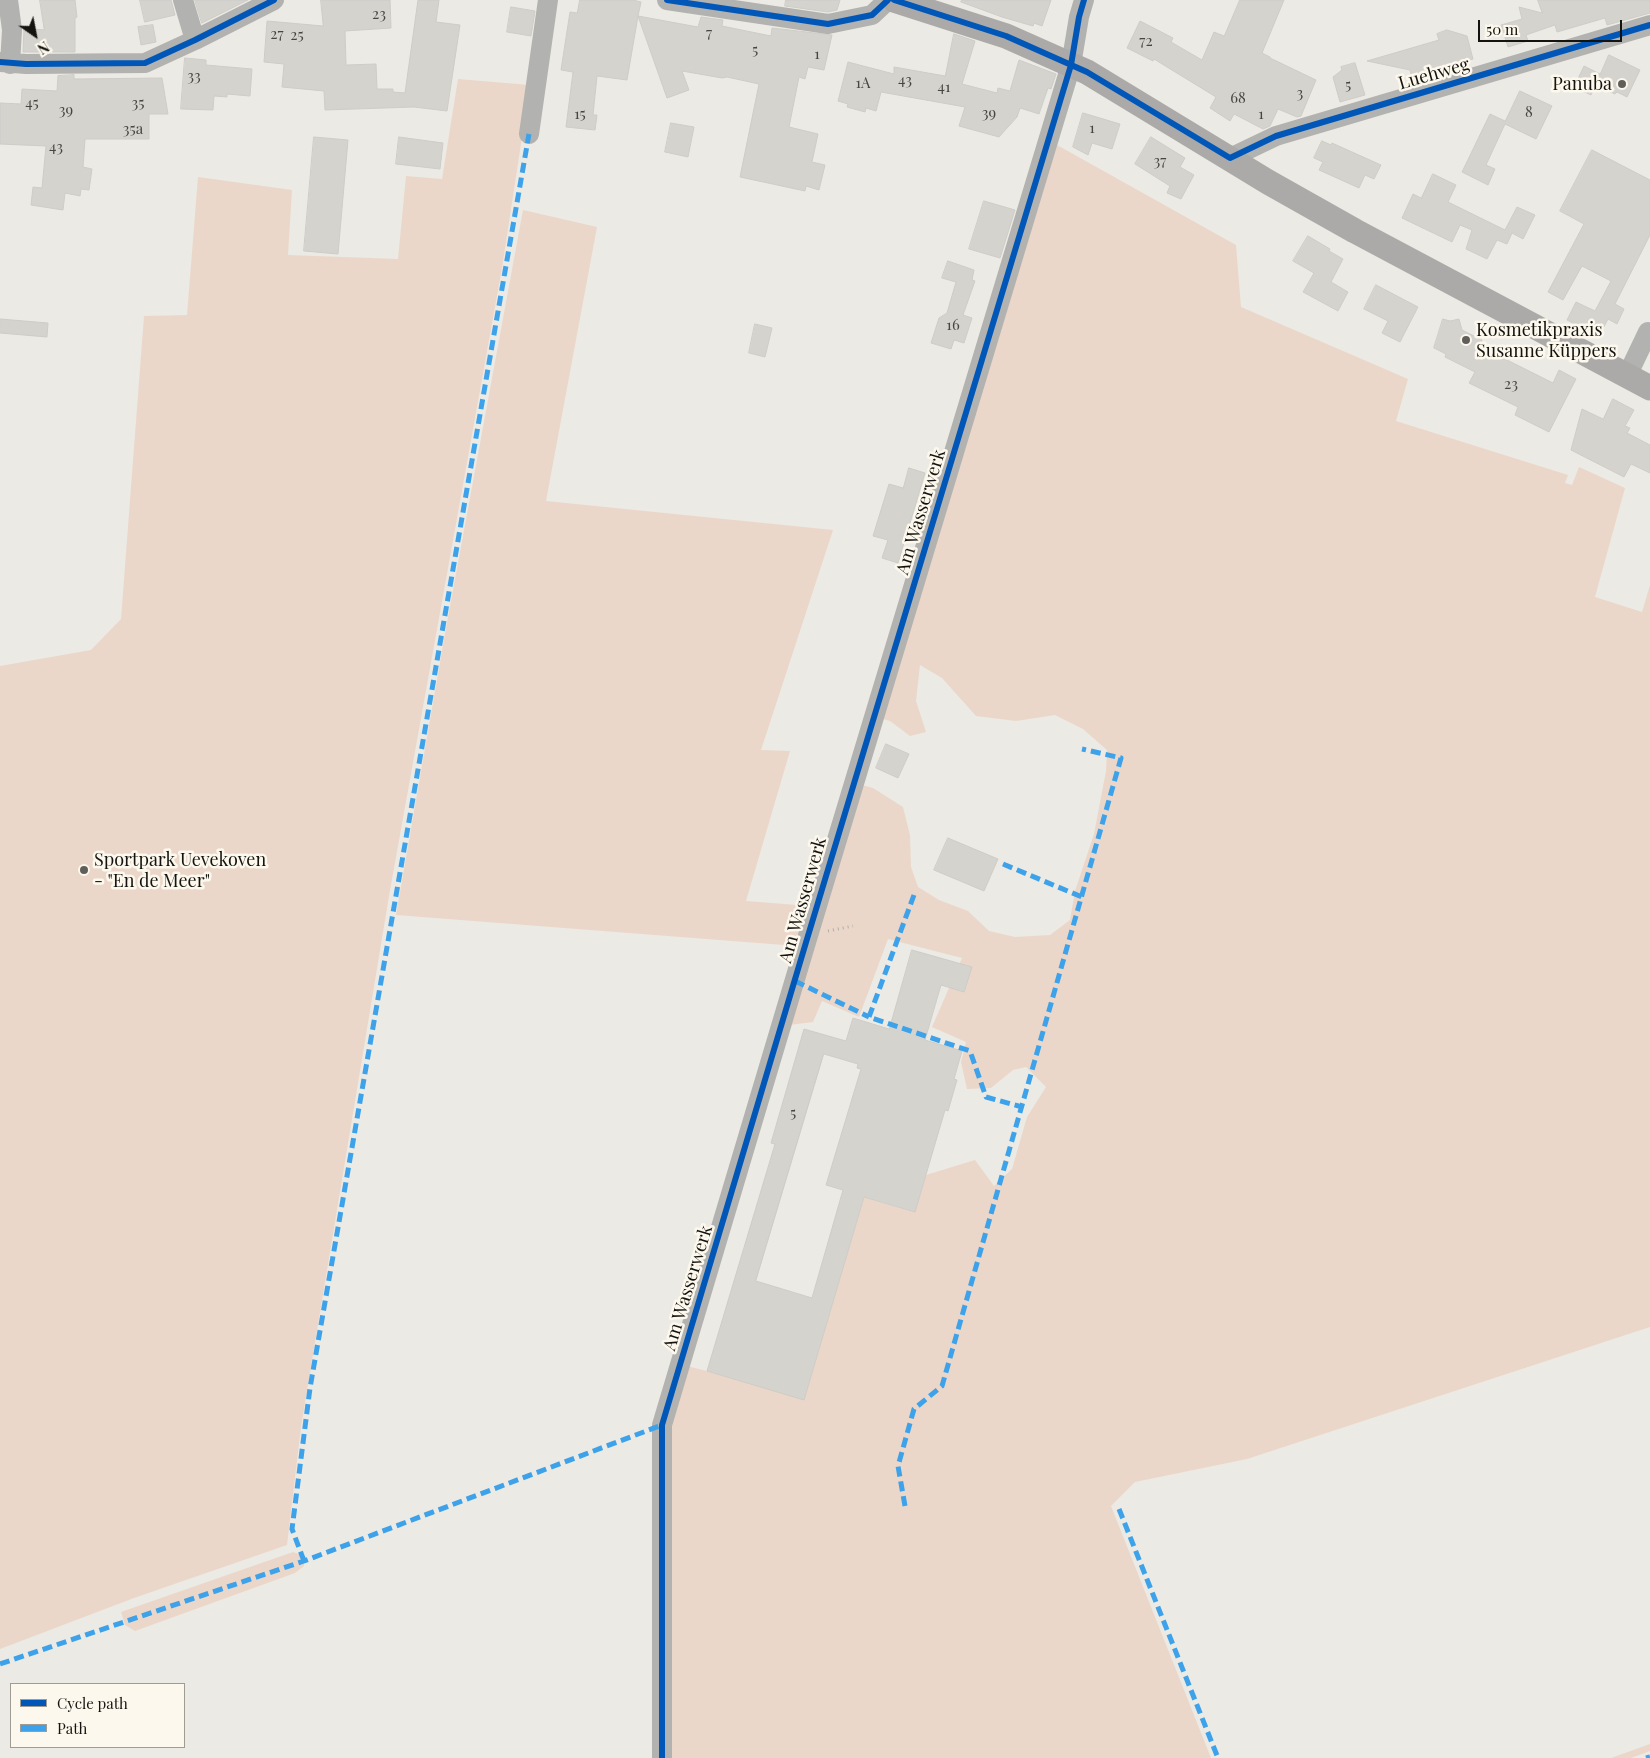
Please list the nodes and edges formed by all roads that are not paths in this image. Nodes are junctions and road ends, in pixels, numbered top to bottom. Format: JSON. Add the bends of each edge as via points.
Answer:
{"nodes":[{"id":1,"x":8,"y":0,"type":"edge"},
{"id":2,"x":183,"y":0,"type":"edge"},
{"id":3,"x":274,"y":0,"type":"edge"},
{"id":4,"x":548,"y":0,"type":"edge"},
{"id":5,"x":667,"y":0,"type":"edge"},
{"id":6,"x":888,"y":0,"type":"edge"},
{"id":7,"x":894,"y":0,"type":"edge"},
{"id":8,"x":1084,"y":0,"type":"edge"},
{"id":9,"x":1650,"y":25,"type":"edge"},
{"id":10,"x":195,"y":40,"type":"junction"},
{"id":11,"x":5,"y":63,"type":"edge"},
{"id":12,"x":1072,"y":66,"type":"junction"},
{"id":13,"x":529,"y":134,"type":"dead end"},
{"id":14,"x":1230,"y":158,"type":"junction"},
{"id":15,"x":1648,"y":332,"type":"dead end"},
{"id":16,"x":1627,"y":376,"type":"junction"},
{"id":17,"x":1650,"y":388,"type":"edge"},
{"id":18,"x":662,"y":1758,"type":"edge"}],
"edges":[{"from":1,"to":11,"type":"street","via":[[12,30]]},
{"from":2,"to":10,"type":"street"},
{"from":3,"to":10,"type":"street"},
{"from":4,"to":13,"type":"street"},
{"from":5,"to":6,"type":"street","via":[[828,24],[872,15]]},
{"from":7,"to":12,"type":"main road","via":[[1006,36]]},
{"from":8,"to":12,"type":"street","name":"Am Wasserwerk"},
{"from":9,"to":14,"type":"street","name":"Luehweg","via":[[1276,136]]},
{"from":10,"to":11,"type":"street","via":[[145,63]]},
{"from":12,"to":14,"type":"main road"},
{"from":12,"to":18,"type":"street","name":"Am Wasserwerk","via":[[662,1425]]},
{"from":14,"to":16,"type":"main road","via":[[1355,231]]},
{"from":15,"to":16,"type":"street"},
{"from":16,"to":17,"type":"main road"}]}
